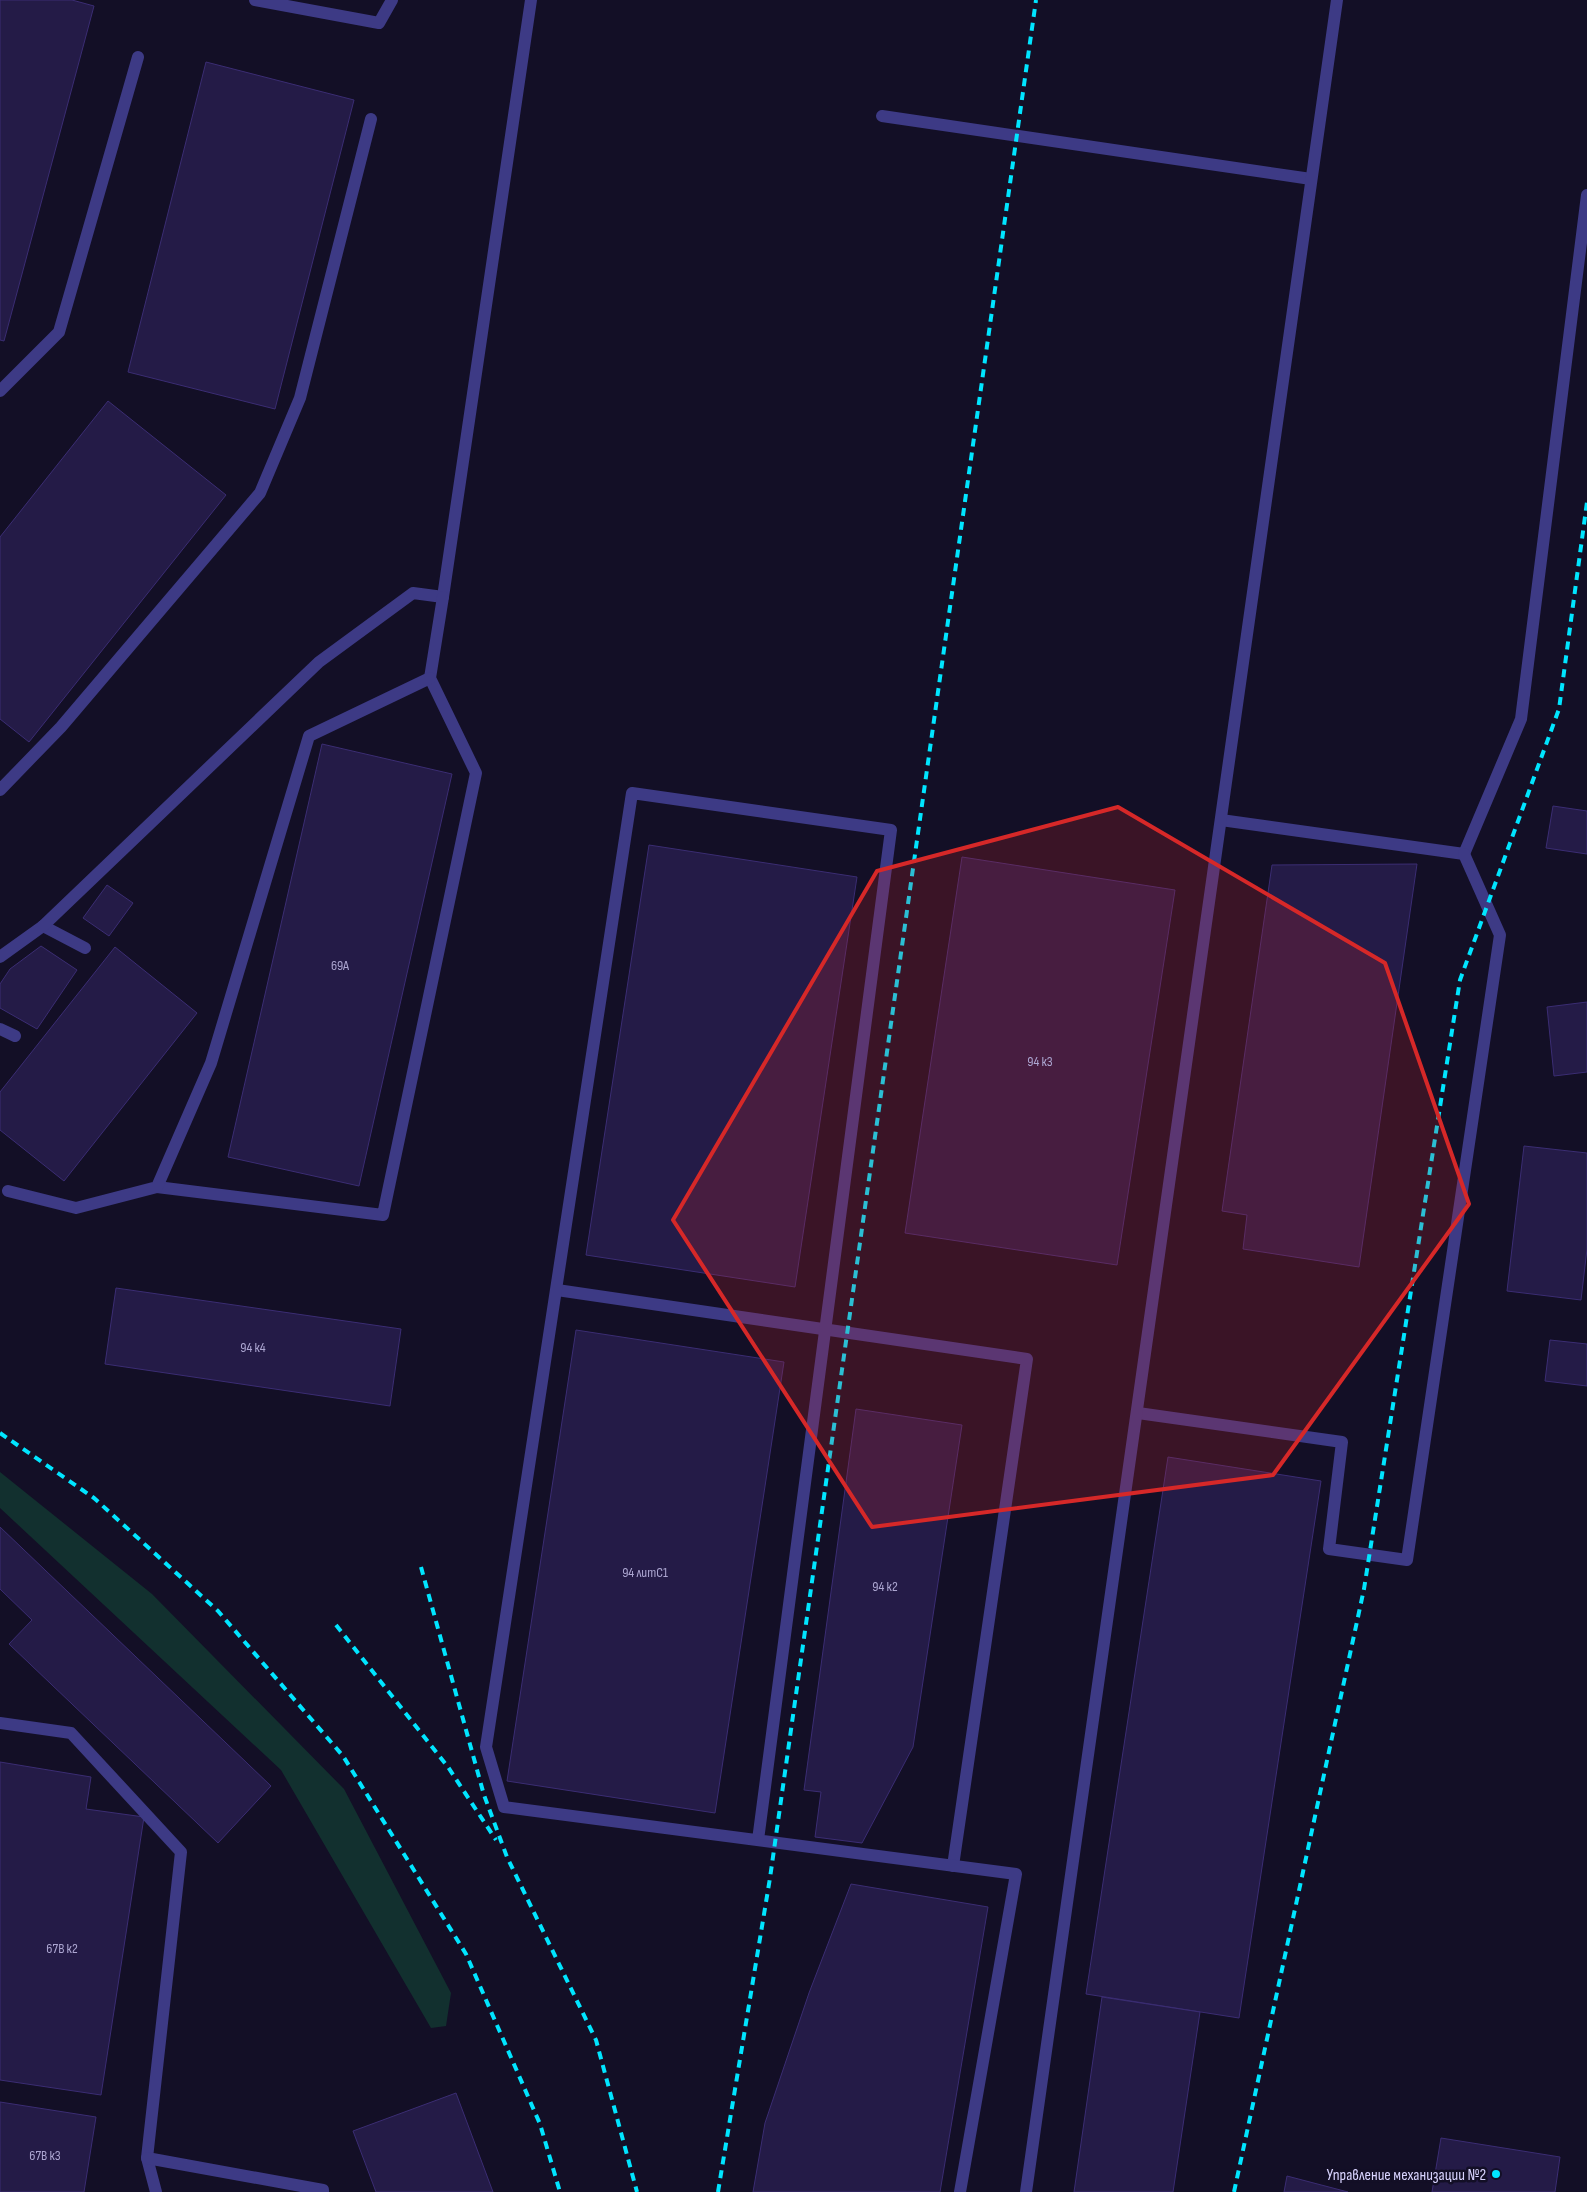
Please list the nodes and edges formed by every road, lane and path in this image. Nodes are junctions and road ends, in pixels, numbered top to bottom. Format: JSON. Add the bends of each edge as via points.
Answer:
{"nodes":[{"id":1,"x":255,"y":0,"type":"edge"},
{"id":2,"x":392,"y":0,"type":"edge"},
{"id":3,"x":531,"y":0,"type":"edge"},
{"id":4,"x":1337,"y":0,"type":"edge"},
{"id":5,"x":138,"y":57,"type":"dead end"},
{"id":6,"x":882,"y":116,"type":"dead end"},
{"id":7,"x":371,"y":119,"type":"dead end"},
{"id":8,"x":1311,"y":179,"type":"junction"},
{"id":9,"x":1587,"y":195,"type":"edge"},
{"id":10,"x":0,"y":391,"type":"edge"},
{"id":11,"x":443,"y":597,"type":"junction"},
{"id":12,"x":430,"y":678,"type":"junction"},
{"id":13,"x":0,"y":790,"type":"edge"},
{"id":14,"x":1221,"y":820,"type":"junction"},
{"id":15,"x":1464,"y":854,"type":"junction"},
{"id":16,"x":43,"y":926,"type":"junction"},
{"id":17,"x":85,"y":948,"type":"dead end"},
{"id":18,"x":0,"y":957,"type":"edge"},
{"id":19,"x":0,"y":1029,"type":"edge"},
{"id":20,"x":14,"y":1036,"type":"dead end"},
{"id":21,"x":157,"y":1187,"type":"junction"},
{"id":22,"x":8,"y":1191,"type":"dead end"},
{"id":23,"x":556,"y":1290,"type":"junction"},
{"id":24,"x":825,"y":1330,"type":"junction"},
{"id":25,"x":1138,"y":1413,"type":"junction"},
{"id":26,"x":0,"y":1723,"type":"edge"},
{"id":27,"x":758,"y":1840,"type":"junction"},
{"id":28,"x":953,"y":1866,"type":"junction"},
{"id":29,"x":147,"y":2158,"type":"junction"},
{"id":30,"x":156,"y":2192,"type":"edge"},
{"id":31,"x":323,"y":2192,"type":"edge"},
{"id":32,"x":960,"y":2192,"type":"edge"},
{"id":33,"x":1026,"y":2192,"type":"edge"}],
"edges":[{"from":1,"to":2,"type":"lane","via":[[379,23]]},
{"from":3,"to":11,"type":"lane"},
{"from":4,"to":8,"type":"lane"},
{"from":5,"to":10,"type":"lane","via":[[59,332]]},
{"from":6,"to":8,"type":"lane"},
{"from":7,"to":13,"type":"lane","via":[[300,398],[260,493],[61,727]]},
{"from":8,"to":14,"type":"lane"},
{"from":9,"to":15,"type":"lane","via":[[1521,719]]},
{"from":11,"to":12,"type":"lane"},
{"from":11,"to":16,"type":"lane","via":[[413,593],[319,662]]},
{"from":12,"to":21,"type":"lane","via":[[310,736],[211,1063]]},
{"from":12,"to":21,"type":"lane","via":[[476,773],[383,1215]]},
{"from":14,"to":15,"type":"lane"},
{"from":14,"to":25,"type":"lane"},
{"from":15,"to":25,"type":"lane","via":[[1500,935],[1407,1560],[1329,1548],[1342,1442]]},
{"from":16,"to":17,"type":"lane"},
{"from":16,"to":18,"type":"lane"},
{"from":19,"to":20,"type":"lane"},
{"from":21,"to":22,"type":"lane","via":[[76,1208]]},
{"from":23,"to":24,"type":"lane"},
{"from":23,"to":24,"type":"lane","via":[[632,793],[891,830]]},
{"from":23,"to":27,"type":"lane","via":[[486,1747],[504,1807]]},
{"from":24,"to":27,"type":"lane"},
{"from":24,"to":28,"type":"lane","via":[[1027,1359]]},
{"from":25,"to":33,"type":"lane"},
{"from":26,"to":29,"type":"lane","via":[[71,1733],[181,1852]]},
{"from":27,"to":28,"type":"lane"},
{"from":28,"to":32,"type":"lane","via":[[1016,1874]]},
{"from":29,"to":30,"type":"lane"},
{"from":29,"to":31,"type":"lane"}]}
